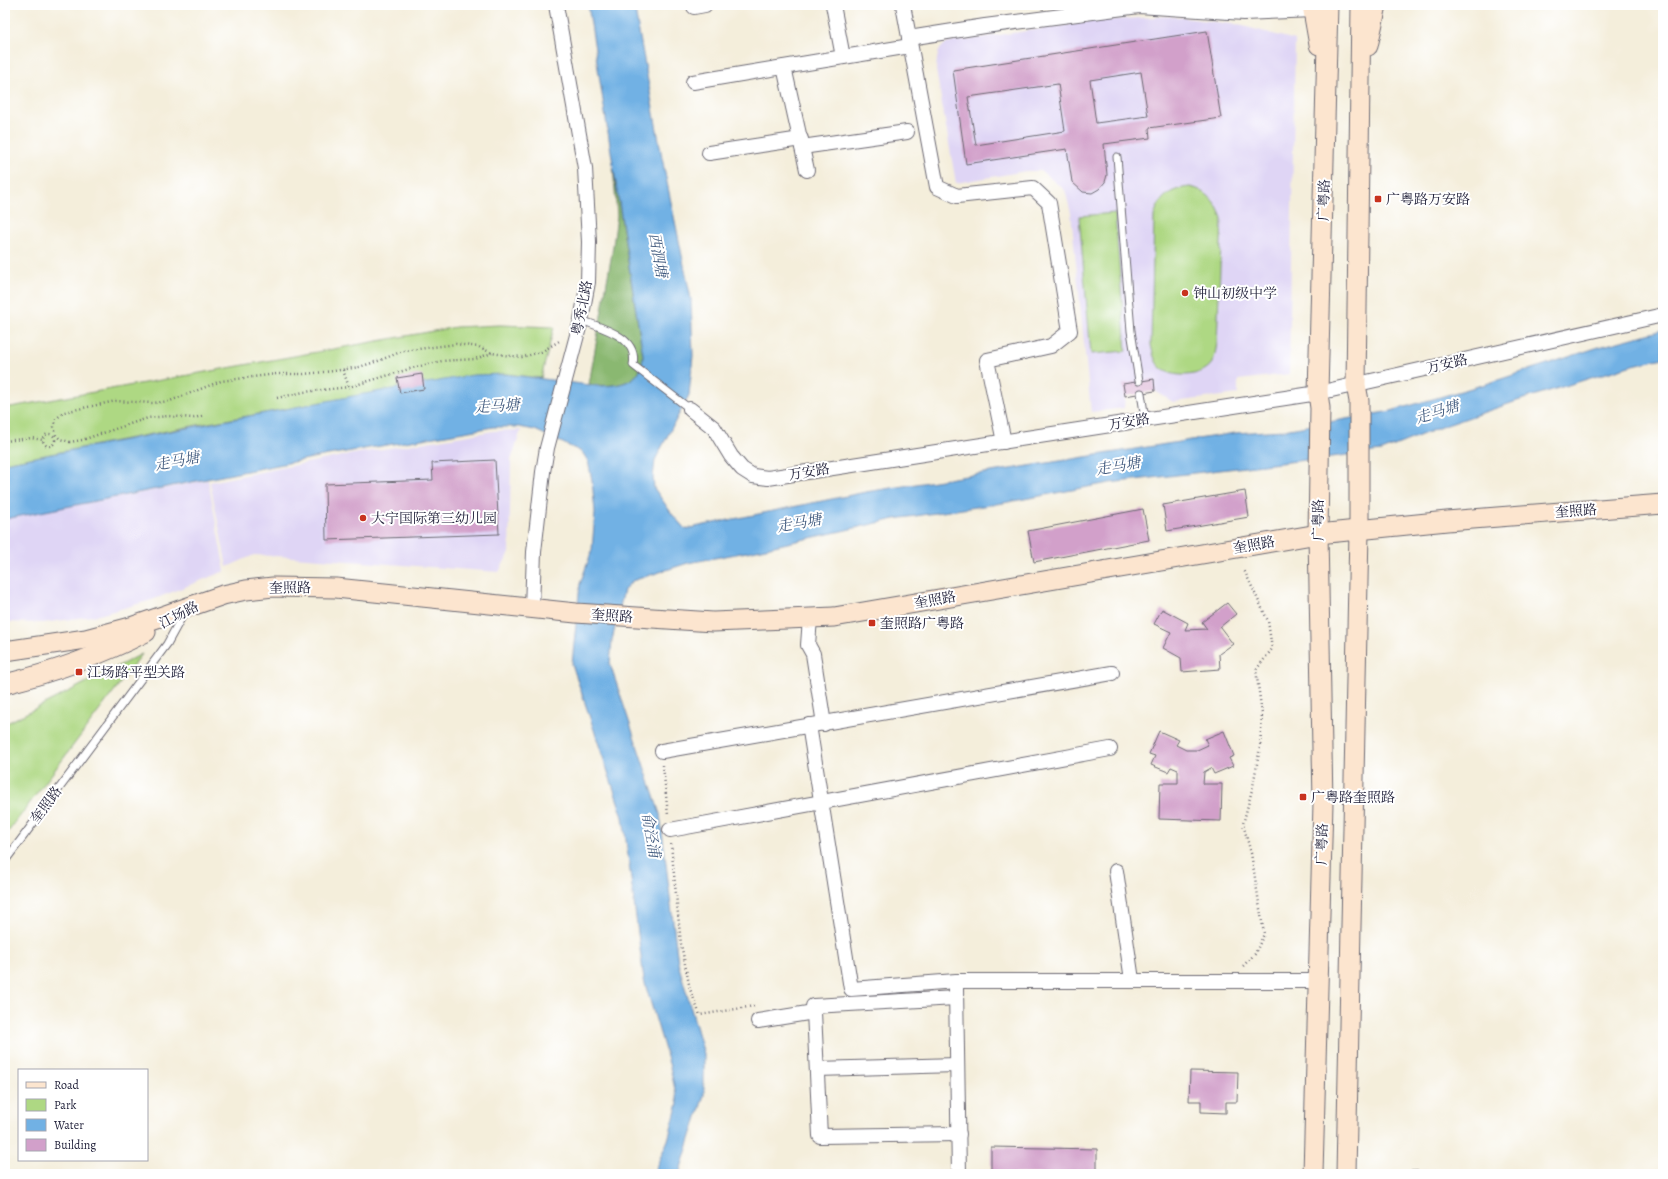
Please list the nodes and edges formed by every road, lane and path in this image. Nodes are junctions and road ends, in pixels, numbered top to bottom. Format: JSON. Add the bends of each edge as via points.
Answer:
{"nodes":[{"id":1,"x":556,"y":5,"type":"edge"},
{"id":2,"x":833,"y":5,"type":"edge"},
{"id":3,"x":903,"y":5,"type":"edge"},
{"id":4,"x":1361,"y":5,"type":"edge"},
{"id":5,"x":1377,"y":5,"type":"edge"},
{"id":6,"x":1318,"y":7,"type":"edge"},
{"id":7,"x":909,"y":42,"type":"junction"},
{"id":8,"x":843,"y":57,"type":"junction"},
{"id":9,"x":784,"y":67,"type":"junction"},
{"id":10,"x":693,"y":82,"type":"dead end"},
{"id":11,"x":1359,"y":87,"type":"junction"},
{"id":12,"x":907,"y":132,"type":"dead end"},
{"id":13,"x":802,"y":143,"type":"junction"},
{"id":14,"x":709,"y":153,"type":"dead end"},
{"id":15,"x":1116,"y":157,"type":"dead end"},
{"id":16,"x":807,"y":170,"type":"dead end"},
{"id":17,"x":1663,"y":315,"type":"edge"},
{"id":18,"x":579,"y":324,"type":"junction"},
{"id":19,"x":492,"y":353,"type":"junction"},
{"id":20,"x":343,"y":370,"type":"junction"},
{"id":21,"x":1139,"y":381,"type":"dead end"},
{"id":22,"x":350,"y":387,"type":"junction"},
{"id":23,"x":1141,"y":393,"type":"dead end"},
{"id":24,"x":1357,"y":393,"type":"junction"},
{"id":25,"x":277,"y":398,"type":"dead end"},
{"id":26,"x":1319,"y":400,"type":"junction"},
{"id":27,"x":690,"y":409,"type":"joint"},
{"id":28,"x":202,"y":416,"type":"dead end"},
{"id":29,"x":1145,"y":419,"type":"junction"},
{"id":30,"x":55,"y":436,"type":"junction"},
{"id":31,"x":43,"y":440,"type":"junction"},
{"id":32,"x":5,"y":441,"type":"edge"},
{"id":33,"x":1004,"y":442,"type":"junction"},
{"id":34,"x":1663,"y":504,"type":"edge"},
{"id":35,"x":1359,"y":531,"type":"junction"},
{"id":36,"x":1318,"y":534,"type":"junction"},
{"id":37,"x":1244,"y":570,"type":"dead end"},
{"id":38,"x":204,"y":602,"type":"junction"},
{"id":39,"x":532,"y":608,"type":"junction"},
{"id":40,"x":184,"y":613,"type":"junction"},
{"id":41,"x":810,"y":618,"type":"junction"},
{"id":42,"x":5,"y":652,"type":"edge"},
{"id":43,"x":1112,"y":673,"type":"dead end"},
{"id":44,"x":5,"y":684,"type":"edge"},
{"id":45,"x":824,"y":724,"type":"junction"},
{"id":46,"x":809,"y":726,"type":"junction"},
{"id":47,"x":1110,"y":749,"type":"dead end"},
{"id":48,"x":662,"y":751,"type":"joint"},
{"id":49,"x":821,"y":803,"type":"junction"},
{"id":50,"x":670,"y":830,"type":"junction"},
{"id":51,"x":5,"y":861,"type":"edge"},
{"id":52,"x":1116,"y":871,"type":"dead end"},
{"id":53,"x":1132,"y":980,"type":"junction"},
{"id":54,"x":1229,"y":980,"type":"junction"},
{"id":55,"x":956,"y":981,"type":"junction"},
{"id":56,"x":1318,"y":981,"type":"junction"},
{"id":57,"x":956,"y":998,"type":"junction"},
{"id":58,"x":814,"y":1012,"type":"junction"},
{"id":59,"x":700,"y":1016,"type":"dead end"},
{"id":60,"x":758,"y":1021,"type":"dead end"},
{"id":61,"x":957,"y":1065,"type":"junction"},
{"id":62,"x":817,"y":1069,"type":"junction"},
{"id":63,"x":959,"y":1134,"type":"junction"},
{"id":64,"x":960,"y":1174,"type":"edge"},
{"id":65,"x":1313,"y":1174,"type":"edge"},
{"id":66,"x":1346,"y":1174,"type":"edge"}],
"edges":[{"from":1,"to":18,"type":"street","name":"粤秀北路","via":[[585,168],[588,282]]},
{"from":2,"to":8,"type":"street"},
{"from":3,"to":7,"type":"street"},
{"from":4,"to":11,"type":"main road"},
{"from":5,"to":11,"type":"main road"},
{"from":6,"to":7,"type":"street","via":[[1244,13],[1139,6],[985,26]]},
{"from":6,"to":26,"type":"main road","name":"广粤路","via":[[1327,87]]},
{"from":7,"to":8,"type":"street"},
{"from":7,"to":33,"type":"street","via":[[937,187],[958,196],[1033,188],[1049,203],[1070,331],[1051,346],[987,360]]},
{"from":8,"to":9,"type":"street"},
{"from":9,"to":10,"type":"street"},
{"from":9,"to":13,"type":"street"},
{"from":11,"to":24,"type":"main road"},
{"from":12,"to":13,"type":"street"},
{"from":13,"to":14,"type":"street"},
{"from":13,"to":16,"type":"street"},
{"from":15,"to":21,"type":"lane","via":[[1131,331]]},
{"from":17,"to":24,"type":"street","name":"万安路"},
{"from":18,"to":19,"type":"path","via":[[541,352],[511,356]]},
{"from":18,"to":27,"type":"lane","name":"万安路","via":[[618,336],[628,342],[634,359],[633,365]]},
{"from":18,"to":39,"type":"street","name":"粤秀北路","via":[[543,472],[534,552]]},
{"from":19,"to":20,"type":"path","via":[[479,347],[456,344],[431,346],[403,351]]},
{"from":19,"to":22,"type":"path","via":[[475,359],[442,361],[416,367]]},
{"from":20,"to":22,"type":"path"},
{"from":20,"to":30,"type":"path","via":[[236,379],[170,401],[116,401],[64,412],[56,419]]},
{"from":22,"to":25,"type":"path"},
{"from":23,"to":29,"type":"lane"},
{"from":24,"to":26,"type":"street","name":"万安路"},
{"from":24,"to":35,"type":"main road"},
{"from":26,"to":29,"type":"street","name":"万安路"},
{"from":26,"to":36,"type":"main road","name":"广粤路"},
{"from":27,"to":33,"type":"street","name":"万安路","via":[[714,428],[742,469],[753,476],[768,478]]},
{"from":28,"to":30,"type":"path","via":[[148,418],[70,442]]},
{"from":29,"to":33,"type":"street","name":"万安路"},
{"from":30,"to":31,"type":"path","via":[[46,435]]},
{"from":30,"to":31,"type":"path","via":[[55,442],[51,446],[45,445]]},
{"from":31,"to":32,"type":"path","via":[[31,438]]},
{"from":34,"to":35,"type":"main road","name":"奎照路","via":[[1447,521]]},
{"from":35,"to":36,"type":"main road","name":"奎照路"},
{"from":35,"to":66,"type":"main road"},
{"from":36,"to":41,"type":"main road","name":"奎照路","via":[[834,617]]},
{"from":36,"to":56,"type":"main road","name":"广粤路","via":[[1323,803]]},
{"from":37,"to":54,"type":"path","via":[[1268,621],[1272,649],[1256,670],[1262,714],[1260,747],[1243,824],[1251,853],[1264,934],[1255,954]]},
{"from":38,"to":39,"type":"main road","name":"奎照路","via":[[246,590],[302,586]]},
{"from":38,"to":40,"type":"main road","name":"江场路"},
{"from":38,"to":42,"type":"main road","name":"江场路","via":[[131,627],[86,639]]},
{"from":39,"to":41,"type":"main road","name":"奎照路","via":[[713,622]]},
{"from":40,"to":44,"type":"main road","name":"江场路","via":[[75,664]]},
{"from":40,"to":51,"type":"lane","name":"奎照路","via":[[167,644]]},
{"from":41,"to":45,"type":"street","via":[[808,645],[813,654]]},
{"from":43,"to":45,"type":"street"},
{"from":45,"to":46,"type":"street"},
{"from":46,"to":48,"type":"street"},
{"from":46,"to":49,"type":"street"},
{"from":47,"to":49,"type":"street"},
{"from":48,"to":50,"type":"path"},
{"from":49,"to":50,"type":"street"},
{"from":49,"to":55,"type":"street","via":[[851,988]]},
{"from":50,"to":59,"type":"path","via":[[681,944],[690,989]]},
{"from":52,"to":53,"type":"street"},
{"from":53,"to":54,"type":"street"},
{"from":53,"to":55,"type":"street"},
{"from":54,"to":56,"type":"street"},
{"from":55,"to":57,"type":"street"},
{"from":56,"to":65,"type":"main road","name":"广粤路"},
{"from":57,"to":58,"type":"street","via":[[813,1006]]},
{"from":57,"to":61,"type":"street"},
{"from":58,"to":60,"type":"street"},
{"from":58,"to":62,"type":"street"},
{"from":61,"to":62,"type":"street"},
{"from":61,"to":63,"type":"street"},
{"from":62,"to":63,"type":"street","via":[[820,1136]]},
{"from":63,"to":64,"type":"street"}]}
